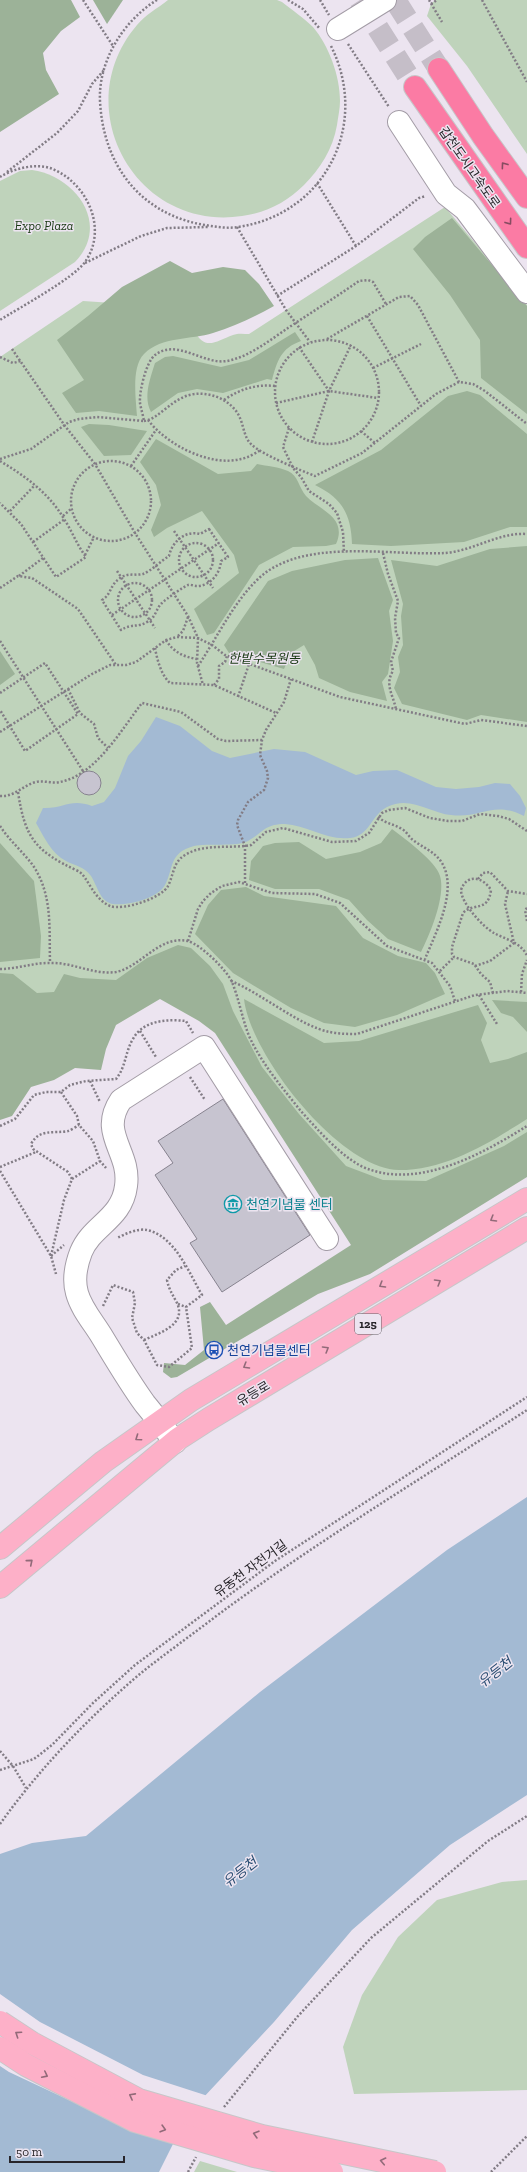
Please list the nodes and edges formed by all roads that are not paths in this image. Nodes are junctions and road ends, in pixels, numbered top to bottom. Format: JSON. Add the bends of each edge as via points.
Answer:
{"nodes":[{"id":1,"x":385,"y":0,"type":"edge"},
{"id":2,"x":330,"y":35,"type":"road end"},
{"id":3,"x":439,"y":69,"type":"tunnel mouth"},
{"id":4,"x":415,"y":87,"type":"tunnel mouth"},
{"id":5,"x":399,"y":122,"type":"road end"},
{"id":6,"x":527,"y":197,"type":"edge"},
{"id":7,"x":527,"y":247,"type":"edge"},
{"id":8,"x":527,"y":292,"type":"edge"},
{"id":9,"x":527,"y":1199,"type":"edge"},
{"id":10,"x":527,"y":1228,"type":"edge"},
{"id":11,"x":327,"y":1239,"type":"dead end"},
{"id":12,"x":160,"y":1422,"type":"junction"},
{"id":13,"x":175,"y":1442,"type":"junction"},
{"id":14,"x":0,"y":1547,"type":"edge"},
{"id":15,"x":0,"y":1587,"type":"edge"},
{"id":16,"x":0,"y":2022,"type":"edge"},
{"id":17,"x":0,"y":2048,"type":"edge"},
{"id":18,"x":332,"y":2172,"type":"edge"},
{"id":19,"x":435,"y":2172,"type":"edge"}],
"edges":[{"from":1,"to":2,"type":"street"},
{"from":6,"to":3,"type":"highway","one_way":true},
{"from":4,"to":7,"type":"highway","name":"갑천도시고속도로","one_way":true},
{"from":5,"to":8,"type":"street","via":[[446,194],[465,209]]},
{"from":9,"to":12,"type":"main road","name":"유등로","number":"125","one_way":true,"via":[[223,1379]]},
{"from":13,"to":10,"type":"main road","name":"유등로","number":"125","one_way":true},
{"from":11,"to":12,"type":"street","via":[[204,1046],[121,1100],[111,1120],[112,1132],[127,1168],[126,1191],[118,1210],[82,1249],[76,1264],[75,1279],[77,1293],[85,1310]]},
{"from":12,"to":13,"type":"street"},
{"from":12,"to":14,"type":"main road","name":"유등로","number":"125","one_way":true,"via":[[103,1462]]},
{"from":15,"to":13,"type":"main road","name":"유등로","number":"125","one_way":true},
{"from":19,"to":16,"type":"main road","one_way":true,"bridge":true,"via":[[262,2136],[139,2100],[32,2043]]},
{"from":17,"to":18,"type":"main road","one_way":true,"bridge":true,"via":[[26,2065],[135,2121],[254,2156]]}]}
